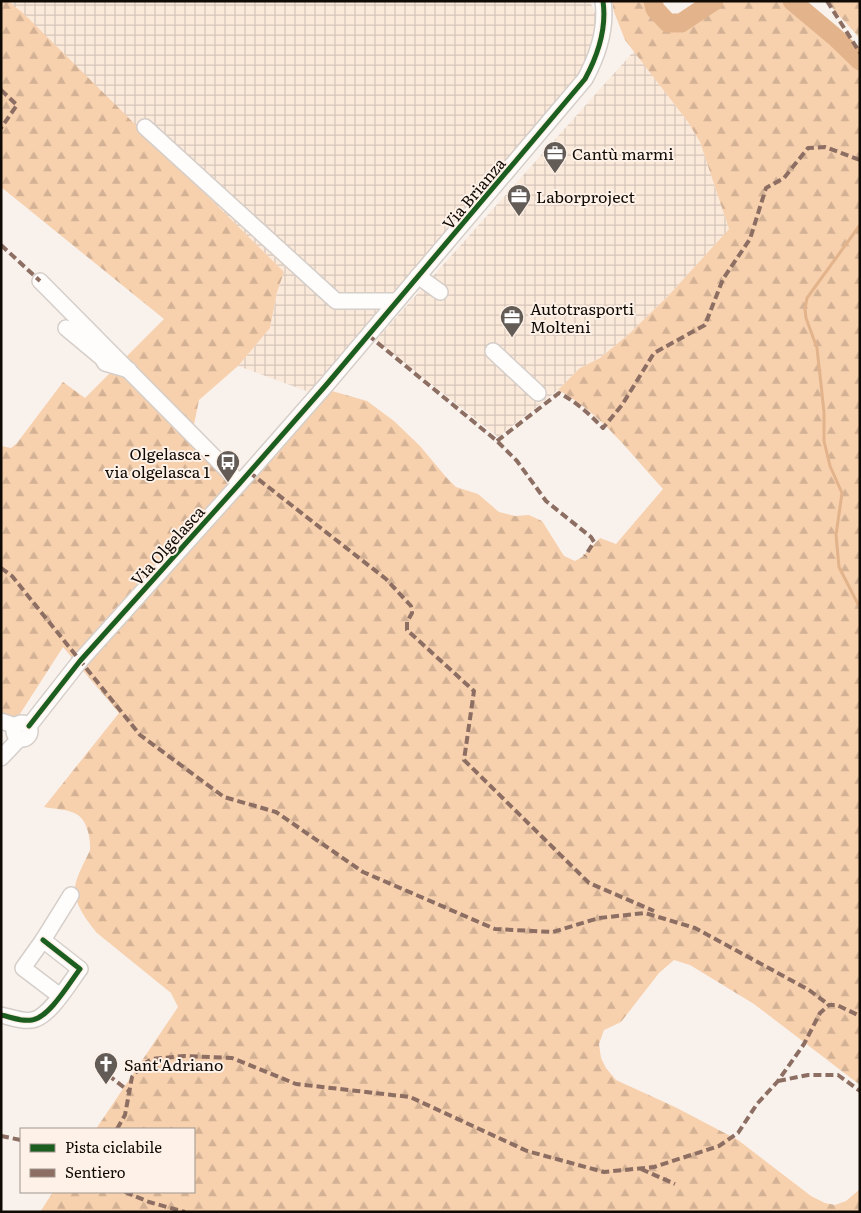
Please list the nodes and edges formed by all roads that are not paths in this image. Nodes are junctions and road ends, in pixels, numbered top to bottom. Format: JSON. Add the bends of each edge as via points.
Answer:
{"nodes":[{"id":1,"x":603,"y":1,"type":"edge"},
{"id":2,"x":145,"y":127,"type":"dead end"},
{"id":3,"x":418,"y":276,"type":"junction"},
{"id":4,"x":40,"y":281,"type":"dead end"},
{"id":5,"x":440,"y":292,"type":"dead end"},
{"id":6,"x":397,"y":301,"type":"junction"},
{"id":7,"x":66,"y":328,"type":"dead end"},
{"id":8,"x":493,"y":352,"type":"dead end"},
{"id":9,"x":130,"y":370,"type":"junction"},
{"id":10,"x":326,"y":384,"type":"joint"},
{"id":11,"x":538,"y":393,"type":"dead end"},
{"id":12,"x":240,"y":483,"type":"junction"},
{"id":13,"x":1,"y":722,"type":"edge"},
{"id":14,"x":21,"y":730,"type":"junction"},
{"id":15,"x":1,"y":758,"type":"edge"},
{"id":16,"x":71,"y":895,"type":"dead end"},
{"id":17,"x":43,"y":940,"type":"junction"},
{"id":18,"x":60,"y":996,"type":"junction"},
{"id":19,"x":1,"y":1015,"type":"edge"}],
"edges":[{"from":1,"to":3,"type":"street","name":"Via Brianza","via":[[603,34],[585,79]]},
{"from":2,"to":6,"type":"street","via":[[336,301]]},
{"from":3,"to":5,"type":"street"},
{"from":3,"to":6,"type":"street","name":"Via Brianza"},
{"from":4,"to":9,"type":"street"},
{"from":6,"to":10,"type":"street","name":"Via Brianza"},
{"from":7,"to":9,"type":"street","via":[[105,363]]},
{"from":8,"to":11,"type":"street"},
{"from":9,"to":12,"type":"street"},
{"from":10,"to":12,"type":"street","name":"Via Olgelasca"},
{"from":12,"to":14,"type":"street","name":"Via Olgelasca"},
{"from":13,"to":14,"type":"street"},
{"from":14,"to":15,"type":"street","name":"Via Olgelasca"},
{"from":16,"to":17,"type":"street"},
{"from":17,"to":18,"type":"street","via":[[80,969]]},
{"from":17,"to":18,"type":"street","via":[[23,968]]},
{"from":18,"to":19,"type":"street","via":[[43,1016],[34,1020]]}]}
